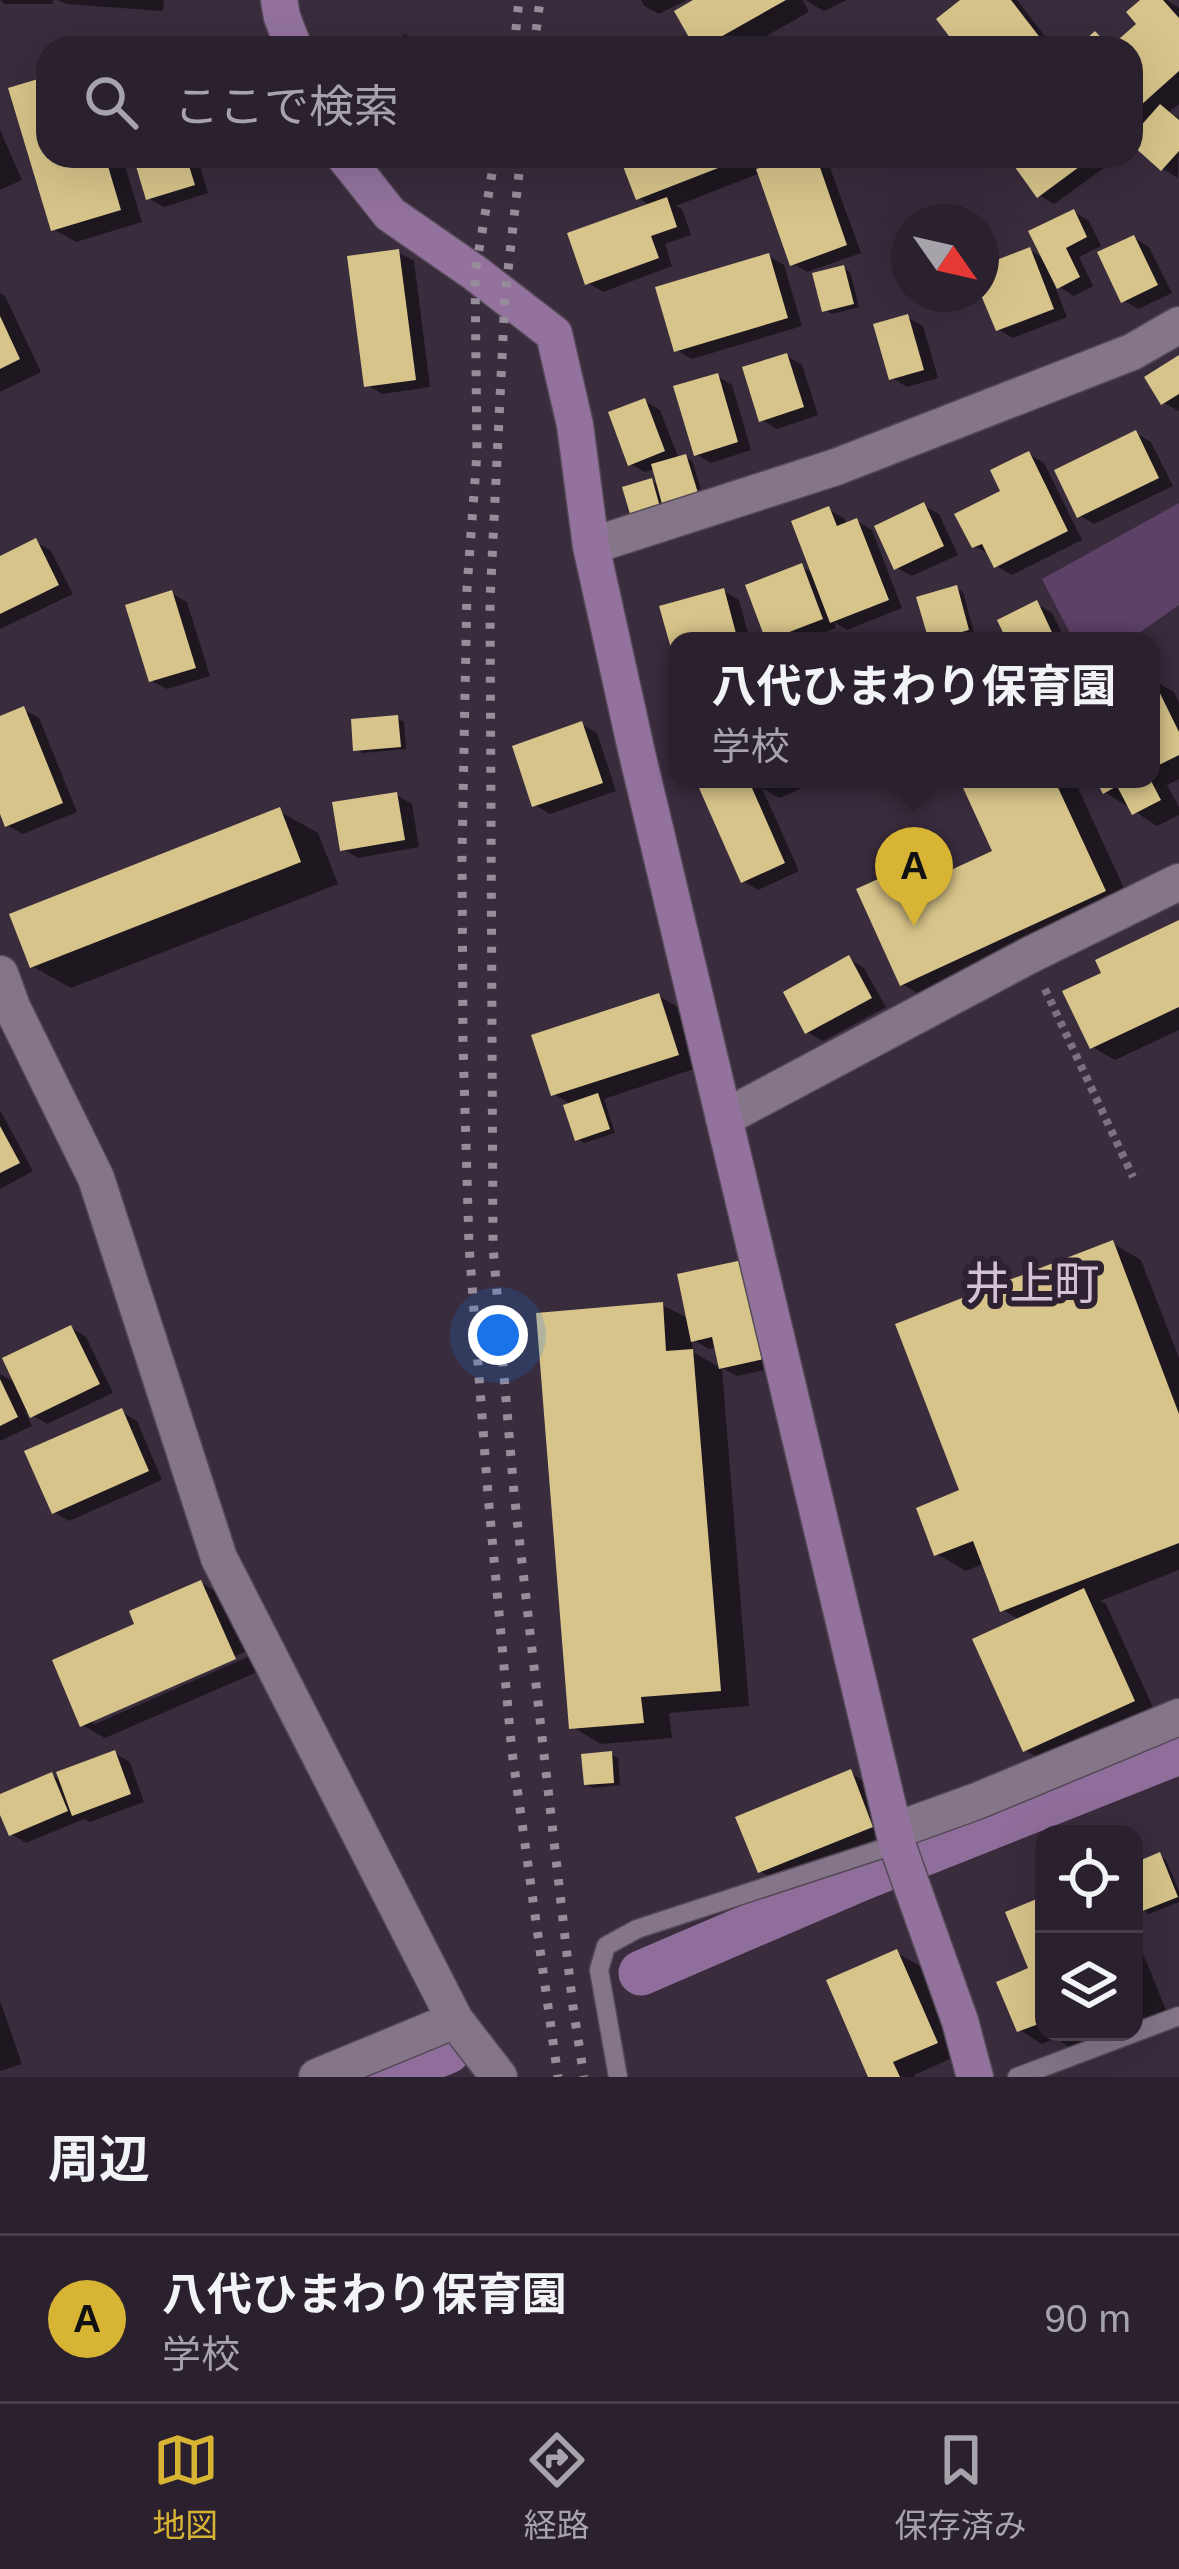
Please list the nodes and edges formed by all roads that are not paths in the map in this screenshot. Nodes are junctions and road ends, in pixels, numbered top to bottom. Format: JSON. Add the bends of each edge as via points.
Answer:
{"nodes":[{"id":1,"x":279,"y":0,"type":"edge"},
{"id":2,"x":289,"y":36,"type":"edge"},
{"id":3,"x":354,"y":168,"type":"edge"},
{"id":4,"x":1179,"y":325,"type":"edge"},
{"id":5,"x":590,"y":546,"type":"junction"},
{"id":6,"x":1179,"y":882,"type":"edge"},
{"id":7,"x":0,"y":974,"type":"edge"},
{"id":8,"x":724,"y":1118,"type":"junction"},
{"id":9,"x":1179,"y":1717,"type":"edge"},
{"id":10,"x":895,"y":1838,"type":"junction"},
{"id":11,"x":1179,"y":2016,"type":"edge"},
{"id":12,"x":455,"y":2020,"type":"junction"},
{"id":13,"x":317,"y":2077,"type":"edge"},
{"id":14,"x":499,"y":2077,"type":"edge"},
{"id":15,"x":617,"y":2077,"type":"edge"},
{"id":16,"x":974,"y":2077,"type":"edge"},
{"id":17,"x":1017,"y":2077,"type":"edge"}],
"edges":[{"from":1,"to":2,"type":"street"},
{"from":3,"to":5,"type":"street","via":[[390,214],[554,334]]},
{"from":4,"to":5,"type":"street","via":[[1132,352],[836,467]]},
{"from":5,"to":8,"type":"street"},
{"from":6,"to":8,"type":"street"},
{"from":7,"to":12,"type":"street","via":[[96,1178],[220,1558]]},
{"from":8,"to":10,"type":"street"},
{"from":9,"to":10,"type":"street"},
{"from":10,"to":15,"type":"lane","via":[[606,1946],[599,1970]]},
{"from":10,"to":16,"type":"street"},
{"from":11,"to":17,"type":"lane"},
{"from":12,"to":13,"type":"street"},
{"from":12,"to":14,"type":"street"}]}
